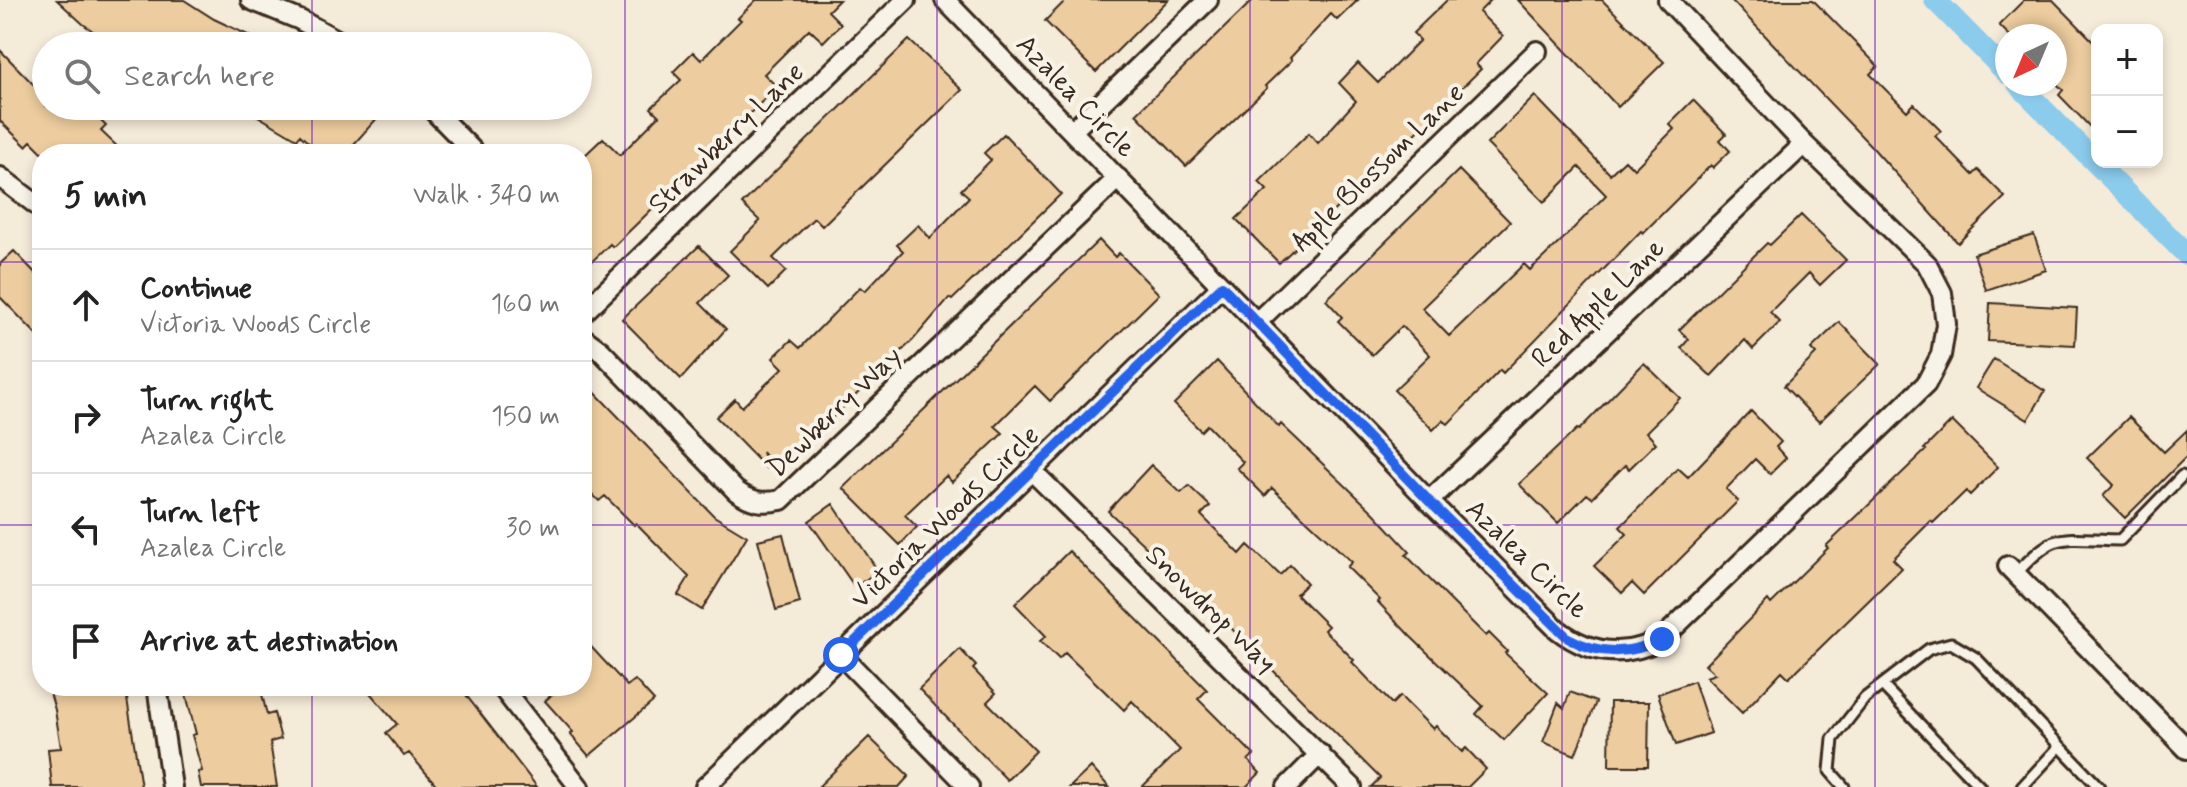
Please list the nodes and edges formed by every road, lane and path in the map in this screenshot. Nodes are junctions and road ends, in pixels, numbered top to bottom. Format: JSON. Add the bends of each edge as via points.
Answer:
{"nodes":[{"id":1,"x":251,"y":0,"type":"edge"},
{"id":2,"x":906,"y":0,"type":"edge"},
{"id":3,"x":945,"y":0,"type":"edge"},
{"id":4,"x":1208,"y":0,"type":"edge"},
{"id":5,"x":1668,"y":0,"type":"edge"},
{"id":6,"x":322,"y":32,"type":"edge"},
{"id":7,"x":1537,"y":51,"type":"dead end"},
{"id":8,"x":443,"y":120,"type":"edge"},
{"id":9,"x":1072,"y":131,"type":"junction"},
{"id":10,"x":466,"y":144,"type":"edge"},
{"id":11,"x":1804,"y":144,"type":"junction"},
{"id":12,"x":0,"y":177,"type":"edge"},
{"id":13,"x":1118,"y":178,"type":"junction"},
{"id":14,"x":32,"y":201,"type":"edge"},
{"id":15,"x":1222,"y":286,"type":"junction"},
{"id":16,"x":592,"y":304,"type":"edge"},
{"id":17,"x":1257,"y":322,"type":"junction"},
{"id":18,"x":592,"y":344,"type":"edge"},
{"id":19,"x":1031,"y":470,"type":"junction"},
{"id":20,"x":2182,"y":476,"type":"dead end"},
{"id":21,"x":1429,"y":501,"type":"junction"},
{"id":22,"x":2012,"y":570,"type":"joint"},
{"id":23,"x":841,"y":655,"type":"junction"},
{"id":24,"x":1882,"y":685,"type":"junction"},
{"id":25,"x":158,"y":696,"type":"edge"},
{"id":26,"x":509,"y":696,"type":"edge"},
{"id":27,"x":2060,"y":746,"type":"junction"},
{"id":28,"x":2187,"y":749,"type":"edge"},
{"id":29,"x":1320,"y":754,"type":"junction"},
{"id":30,"x":172,"y":787,"type":"edge"},
{"id":31,"x":579,"y":787,"type":"edge"},
{"id":32,"x":705,"y":787,"type":"edge"},
{"id":33,"x":969,"y":787,"type":"edge"},
{"id":34,"x":1287,"y":787,"type":"edge"},
{"id":35,"x":1352,"y":787,"type":"edge"},
{"id":36,"x":1844,"y":787,"type":"edge"},
{"id":37,"x":1980,"y":787,"type":"edge"},
{"id":38,"x":2022,"y":787,"type":"edge"},
{"id":39,"x":2099,"y":787,"type":"edge"}],
"edges":[{"from":1,"to":6,"type":"street"},
{"from":2,"to":16,"type":"street","name":"Strawberry Lane"},
{"from":3,"to":9,"type":"street","name":"Azalea Circle"},
{"from":4,"to":9,"type":"street"},
{"from":5,"to":11,"type":"street","name":"Azalea Circle"},
{"from":7,"to":17,"type":"street","name":"Apple Blossom Lane"},
{"from":8,"to":10,"type":"street"},
{"from":9,"to":13,"type":"street","name":"Azalea Circle"},
{"from":11,"to":21,"type":"street","name":"Red Apple Lane"},
{"from":11,"to":21,"type":"street","name":"Azalea Circle","via":[[1927,264],[1945,308],[1941,355],[1926,384],[1662,639],[1622,652],[1594,650],[1568,638]]},
{"from":12,"to":14,"type":"street"},
{"from":13,"to":15,"type":"street","name":"Azalea Circle"},
{"from":13,"to":18,"type":"street","name":"Dewberry Way","via":[[781,500],[749,501],[736,491]]},
{"from":15,"to":17,"type":"street","name":"Azalea Circle"},
{"from":15,"to":19,"type":"street","name":"Victoria Woods Circle"},
{"from":17,"to":21,"type":"street","name":"Azalea Circle"},
{"from":19,"to":23,"type":"street","name":"Victoria Woods Circle"},
{"from":19,"to":29,"type":"street","name":"Snowdrop Way"},
{"from":20,"to":22,"type":"lane","via":[[2120,540],[2057,538]]},
{"from":22,"to":28,"type":"street"},
{"from":23,"to":32,"type":"street","name":"Victoria Woods Circle"},
{"from":23,"to":33,"type":"street"},
{"from":24,"to":27,"type":"lane","via":[[1929,649],[1951,643],[1976,658]]},
{"from":24,"to":36,"type":"lane","via":[[1833,739],[1830,771]]},
{"from":24,"to":37,"type":"lane"},
{"from":25,"to":30,"type":"street"},
{"from":26,"to":31,"type":"street"},
{"from":27,"to":38,"type":"lane"},
{"from":27,"to":39,"type":"lane"},
{"from":29,"to":34,"type":"street"},
{"from":29,"to":35,"type":"street","name":"Snowdrop Way"}]}
